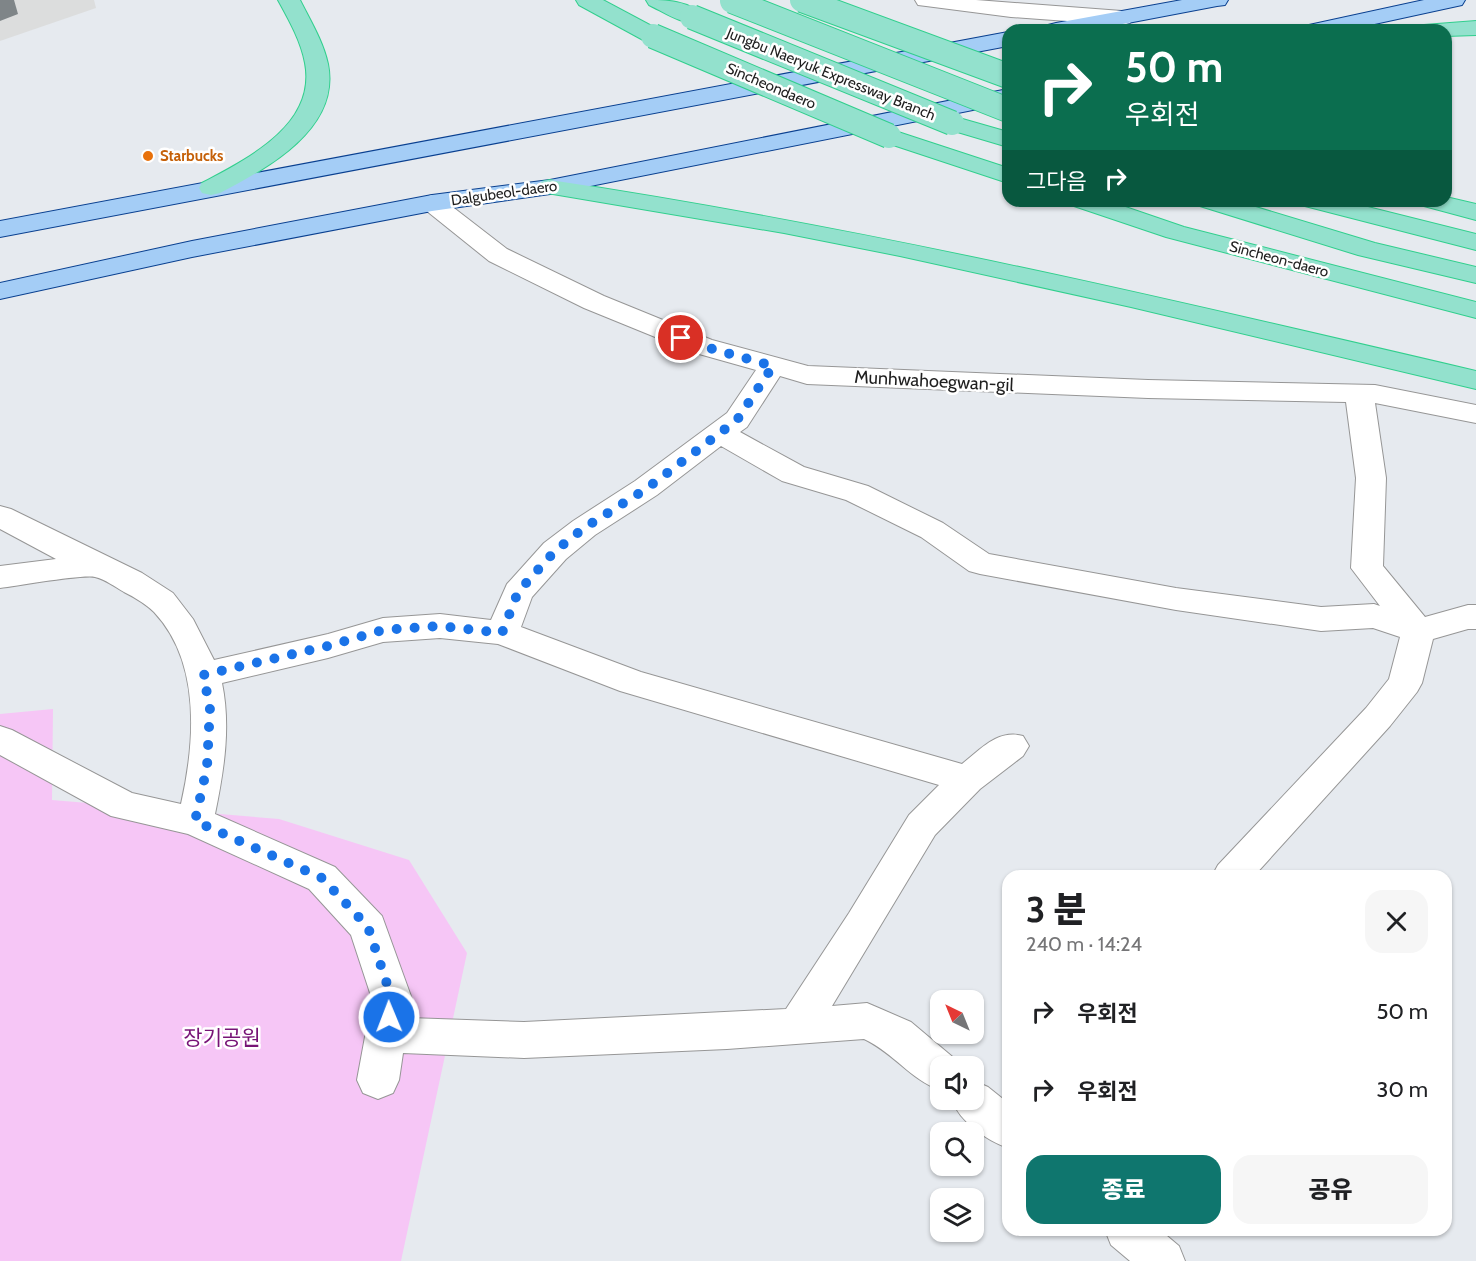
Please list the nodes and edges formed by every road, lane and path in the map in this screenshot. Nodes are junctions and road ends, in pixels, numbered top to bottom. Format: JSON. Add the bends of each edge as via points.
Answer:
{"nodes":[{"id":1,"x":289,"y":0,"type":"edge"},
{"id":2,"x":587,"y":0,"type":"edge"},
{"id":3,"x":657,"y":0,"type":"edge"},
{"id":4,"x":802,"y":0,"type":"edge"},
{"id":5,"x":926,"y":0,"type":"edge"},
{"id":6,"x":1217,"y":0,"type":"edge"},
{"id":7,"x":1454,"y":0,"type":"edge"},
{"id":8,"x":731,"y":1,"type":"edge"},
{"id":9,"x":839,"y":1,"type":"edge"},
{"id":10,"x":1122,"y":18,"type":"junction"},
{"id":11,"x":1089,"y":24,"type":"edge"},
{"id":12,"x":1344,"y":24,"type":"edge"},
{"id":13,"x":1476,"y":28,"type":"edge"},
{"id":14,"x":1452,"y":29,"type":"edge"},
{"id":15,"x":1002,"y":40,"type":"edge"},
{"id":16,"x":1002,"y":57,"type":"edge"},
{"id":17,"x":1002,"y":74,"type":"edge"},
{"id":18,"x":1002,"y":97,"type":"edge"},
{"id":19,"x":1002,"y":108,"type":"edge"},
{"id":20,"x":1002,"y":138,"type":"edge"},
{"id":21,"x":1002,"y":174,"type":"edge"},
{"id":22,"x":1452,"y":185,"type":"edge"},
{"id":23,"x":550,"y":187,"type":"junction"},
{"id":24,"x":211,"y":188,"type":"junction"},
{"id":25,"x":1476,"y":190,"type":"edge"},
{"id":26,"x":432,"y":203,"type":"junction"},
{"id":27,"x":1452,"y":206,"type":"edge"},
{"id":28,"x":1101,"y":207,"type":"edge"},
{"id":29,"x":1229,"y":207,"type":"edge"},
{"id":30,"x":1338,"y":207,"type":"edge"},
{"id":31,"x":1476,"y":212,"type":"edge"},
{"id":32,"x":0,"y":229,"type":"edge"},
{"id":33,"x":1174,"y":232,"type":"junction"},
{"id":34,"x":1476,"y":242,"type":"edge"},
{"id":35,"x":1476,"y":275,"type":"edge"},
{"id":36,"x":0,"y":291,"type":"edge"},
{"id":37,"x":1476,"y":310,"type":"edge"},
{"id":38,"x":1476,"y":332,"type":"edge"},
{"id":39,"x":773,"y":366,"type":"junction"},
{"id":40,"x":1476,"y":380,"type":"edge"},
{"id":41,"x":1359,"y":394,"type":"junction"},
{"id":42,"x":1476,"y":414,"type":"edge"},
{"id":43,"x":720,"y":433,"type":"junction"},
{"id":44,"x":0,"y":516,"type":"edge"},
{"id":45,"x":98,"y":566,"type":"junction"},
{"id":46,"x":0,"y":577,"type":"edge"},
{"id":47,"x":1476,"y":617,"type":"edge"},
{"id":48,"x":1418,"y":631,"type":"junction"},
{"id":49,"x":502,"y":633,"type":"junction"},
{"id":50,"x":203,"y":675,"type":"junction"},
{"id":51,"x":0,"y":739,"type":"edge"},
{"id":52,"x":1011,"y":746,"type":"dead end"},
{"id":53,"x":967,"y":779,"type":"junction"},
{"id":54,"x":195,"y":821,"type":"junction"},
{"id":55,"x":1237,"y":870,"type":"edge"},
{"id":56,"x":797,"y":1027,"type":"junction"},
{"id":57,"x":386,"y":1035,"type":"junction"},
{"id":58,"x":930,"y":1063,"type":"edge"},
{"id":59,"x":378,"y":1080,"type":"dead end"},
{"id":60,"x":984,"y":1109,"type":"edge"},
{"id":61,"x":1002,"y":1124,"type":"edge"},
{"id":62,"x":1134,"y":1236,"type":"edge"},
{"id":63,"x":1163,"y":1261,"type":"edge"}],
"edges":[{"from":1,"to":24,"type":"highway","via":[[310,43],[318,72],[316,96],[305,120],[275,149]]},
{"from":2,"to":21,"type":"highway","name":"Sincheondaero","bridge":true,"via":[[653,36],[889,136]]},
{"from":3,"to":20,"type":"highway","name":"Jungbu Naeryuk Expressway Branch","bridge":true,"via":[[952,123]]},
{"from":4,"to":17,"type":"highway","bridge":true},
{"from":5,"to":10,"type":"street","via":[[1011,11]]},
{"from":6,"to":10,"type":"main road"},
{"from":7,"to":12,"type":"main road"},
{"from":8,"to":19,"type":"highway","name":"Jungbu Naeryuk Expressway Branch","bridge":true},
{"from":9,"to":16,"type":"highway"},
{"from":10,"to":11,"type":"main road"},
{"from":13,"to":14,"type":"highway"},
{"from":15,"to":24,"type":"main road"},
{"from":18,"to":23,"type":"main road","name":"Dalgubeol-daero"},
{"from":22,"to":25,"type":"highway"},
{"from":23,"to":26,"type":"main road","name":"Dalgubeol-daero"},
{"from":23,"to":40,"type":"highway","via":[[810,230],[1096,290]]},
{"from":24,"to":32,"type":"main road"},
{"from":26,"to":36,"type":"main road","name":"Dalgubeol-daero"},
{"from":26,"to":39,"type":"street","name":"Munhwahoegwan-gil","via":[[498,255],[594,302],[702,346]]},
{"from":27,"to":31,"type":"highway"},
{"from":28,"to":33,"type":"highway","name":"Sincheon-daero"},
{"from":29,"to":35,"type":"highway","via":[[1367,249]]},
{"from":30,"to":34,"type":"highway"},
{"from":33,"to":37,"type":"highway","name":"Sincheon-daero"},
{"from":33,"to":38,"type":"highway","via":[[1270,268]]},
{"from":39,"to":41,"type":"street","name":"Munhwahoegwan-gil","via":[[807,375],[965,383]]},
{"from":39,"to":43,"type":"street","via":[[737,420]]},
{"from":41,"to":42,"type":"street","name":"Munhwahoegwan-gil"},
{"from":41,"to":48,"type":"street","via":[[1371,478],[1367,568]]},
{"from":43,"to":48,"type":"street","via":[[793,474],[857,493],[932,530],[980,563],[1176,599],[1321,619],[1374,616]]},
{"from":43,"to":49,"type":"street","via":[[555,551],[518,592]]},
{"from":44,"to":45,"type":"street"},
{"from":45,"to":46,"type":"street"},
{"from":45,"to":50,"type":"street","via":[[164,602],[186,635]]},
{"from":47,"to":48,"type":"street"},
{"from":48,"to":55,"type":"street","via":[[1405,683]]},
{"from":49,"to":50,"type":"street","via":[[440,626],[383,630]]},
{"from":49,"to":53,"type":"street","via":[[632,682]]},
{"from":50,"to":54,"type":"street","via":[[210,707],[207,767]]},
{"from":51,"to":54,"type":"street","via":[[124,806]]},
{"from":52,"to":53,"type":"street"},
{"from":53,"to":56,"type":"street","via":[[922,825]]},
{"from":54,"to":57,"type":"street","via":[[322,878],[368,927],[392,999]]},
{"from":56,"to":57,"type":"street","via":[[524,1040]]},
{"from":56,"to":58,"type":"street","via":[[867,1020],[897,1035]]},
{"from":57,"to":59,"type":"street"},
{"from":60,"to":61,"type":"street"},
{"from":62,"to":63,"type":"street"}]}
